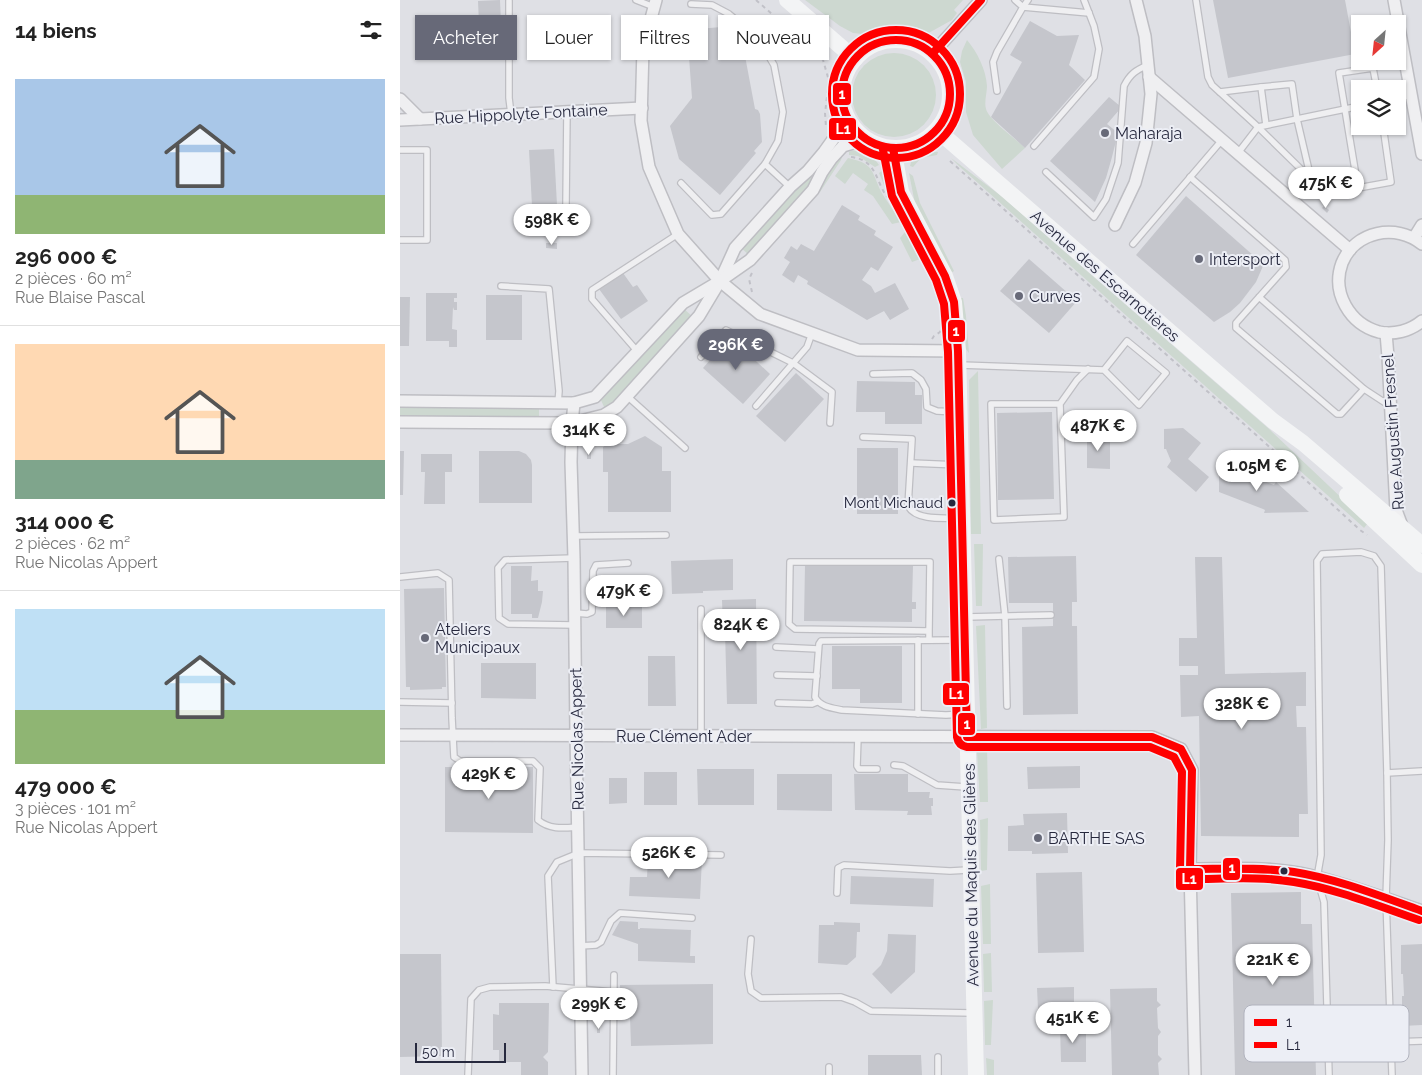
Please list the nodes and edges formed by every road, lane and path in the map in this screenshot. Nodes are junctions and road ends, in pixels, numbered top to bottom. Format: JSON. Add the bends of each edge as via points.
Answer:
{"nodes":[{"id":1,"x":636,"y":0,"type":"edge"},
{"id":2,"x":756,"y":0,"type":"edge"},
{"id":3,"x":787,"y":0,"type":"edge"},
{"id":4,"x":981,"y":0,"type":"edge"},
{"id":5,"x":1015,"y":0,"type":"edge"},
{"id":6,"x":1028,"y":0,"type":"edge"},
{"id":7,"x":1084,"y":0,"type":"edge"},
{"id":8,"x":1136,"y":0,"type":"edge"},
{"id":9,"x":1196,"y":0,"type":"edge"},
{"id":10,"x":1394,"y":0,"type":"edge"},
{"id":11,"x":509,"y":1,"type":"dead end"},
{"id":12,"x":655,"y":4,"type":"edge"},
{"id":13,"x":691,"y":4,"type":"dead end"},
{"id":14,"x":1023,"y":7,"type":"junction"},
{"id":15,"x":1089,"y":13,"type":"junction"},
{"id":16,"x":935,"y":51,"type":"junction"},
{"id":17,"x":852,"y":56,"type":"junction"},
{"id":18,"x":1148,"y":65,"type":"junction"},
{"id":19,"x":1149,"y":77,"type":"junction"},
{"id":20,"x":1375,"y":80,"type":"edge"},
{"id":21,"x":1261,"y":87,"type":"junction"},
{"id":22,"x":997,"y":91,"type":"dead end"},
{"id":23,"x":1220,"y":92,"type":"junction"},
{"id":24,"x":1411,"y":96,"type":"junction"},
{"id":25,"x":1406,"y":97,"type":"edge"},
{"id":26,"x":400,"y":99,"type":"edge"},
{"id":27,"x":642,"y":108,"type":"junction"},
{"id":28,"x":1351,"y":108,"type":"edge"},
{"id":29,"x":845,"y":109,"type":"junction"},
{"id":30,"x":1346,"y":109,"type":"junction"},
{"id":31,"x":567,"y":111,"type":"junction"},
{"id":32,"x":511,"y":114,"type":"junction"},
{"id":33,"x":420,"y":119,"type":"junction"},
{"id":34,"x":1297,"y":119,"type":"junction"},
{"id":35,"x":400,"y":120,"type":"edge"},
{"id":36,"x":1266,"y":125,"type":"junction"},
{"id":37,"x":840,"y":126,"type":"junction"},
{"id":38,"x":1258,"y":127,"type":"junction"},
{"id":39,"x":1384,"y":135,"type":"edge"},
{"id":40,"x":834,"y":138,"type":"junction"},
{"id":41,"x":940,"y":139,"type":"junction"},
{"id":42,"x":1222,"y":140,"type":"junction"},
{"id":43,"x":853,"y":146,"type":"junction"},
{"id":44,"x":1034,"y":146,"type":"dead end"},
{"id":45,"x":400,"y":150,"type":"edge"},
{"id":46,"x":924,"y":150,"type":"junction"},
{"id":47,"x":894,"y":153,"type":"junction"},
{"id":48,"x":1238,"y":153,"type":"junction"},
{"id":49,"x":1422,"y":154,"type":"edge"},
{"id":50,"x":949,"y":158,"type":"dead end"},
{"id":51,"x":765,"y":164,"type":"junction"},
{"id":52,"x":1046,"y":172,"type":"dead end"},
{"id":53,"x":1190,"y":177,"type":"junction"},
{"id":54,"x":1311,"y":179,"type":"junction"},
{"id":55,"x":681,"y":183,"type":"dead end"},
{"id":56,"x":790,"y":187,"type":"junction"},
{"id":57,"x":1358,"y":188,"type":"junction"},
{"id":58,"x":888,"y":198,"type":"dead end"},
{"id":59,"x":566,"y":204,"type":"dead end"},
{"id":60,"x":1422,"y":224,"type":"edge"},
{"id":61,"x":1115,"y":225,"type":"dead end"},
{"id":62,"x":678,"y":234,"type":"junction"},
{"id":63,"x":400,"y":240,"type":"edge"},
{"id":64,"x":1418,"y":241,"type":"edge"},
{"id":65,"x":1133,"y":244,"type":"dead end"},
{"id":66,"x":1350,"y":250,"type":"junction"},
{"id":67,"x":753,"y":272,"type":"dead end"},
{"id":68,"x":720,"y":280,"type":"junction"},
{"id":69,"x":501,"y":286,"type":"dead end"},
{"id":70,"x":753,"y":297,"type":"dead end"},
{"id":71,"x":1258,"y":297,"type":"junction"},
{"id":72,"x":1422,"y":321,"type":"edge"},
{"id":73,"x":942,"y":324,"type":"dead end"},
{"id":74,"x":812,"y":333,"type":"junction"},
{"id":75,"x":1386,"y":333,"type":"junction"},
{"id":76,"x":932,"y":340,"type":"dead end"},
{"id":77,"x":638,"y":352,"type":"junction"},
{"id":78,"x":702,"y":357,"type":"dead end"},
{"id":79,"x":958,"y":358,"type":"junction"},
{"id":80,"x":793,"y":363,"type":"junction"},
{"id":81,"x":1088,"y":369,"type":"junction"},
{"id":82,"x":1104,"y":370,"type":"junction"},
{"id":83,"x":872,"y":374,"type":"dead end"},
{"id":84,"x":1364,"y":389,"type":"junction"},
{"id":85,"x":627,"y":396,"type":"junction"},
{"id":86,"x":400,"y":402,"type":"edge"},
{"id":87,"x":558,"y":403,"type":"junction"},
{"id":88,"x":574,"y":403,"type":"junction"},
{"id":89,"x":1060,"y":404,"type":"junction"},
{"id":90,"x":756,"y":406,"type":"dead end"},
{"id":91,"x":1391,"y":407,"type":"junction"},
{"id":92,"x":959,"y":412,"type":"junction"},
{"id":93,"x":400,"y":422,"type":"edge"},
{"id":94,"x":1273,"y":422,"type":"junction"},
{"id":95,"x":572,"y":423,"type":"junction"},
{"id":96,"x":830,"y":423,"type":"dead end"},
{"id":97,"x":863,"y":437,"type":"dead end"},
{"id":98,"x":685,"y":448,"type":"dead end"},
{"id":99,"x":911,"y":463,"type":"junction"},
{"id":100,"x":960,"y":466,"type":"junction"},
{"id":101,"x":962,"y":518,"type":"junction"},
{"id":102,"x":1404,"y":530,"type":"junction"},
{"id":103,"x":666,"y":535,"type":"dead end"},
{"id":104,"x":1368,"y":535,"type":"dead end"},
{"id":105,"x":574,"y":536,"type":"junction"},
{"id":106,"x":1422,"y":545,"type":"edge"},
{"id":107,"x":574,"y":558,"type":"junction"},
{"id":108,"x":999,"y":560,"type":"dead end"},
{"id":109,"x":628,"y":563,"type":"dead end"},
{"id":110,"x":1422,"y":565,"type":"edge"},
{"id":111,"x":400,"y":577,"type":"edge"},
{"id":112,"x":700,"y":609,"type":"dead end"},
{"id":113,"x":575,"y":613,"type":"junction"},
{"id":114,"x":1051,"y":615,"type":"dead end"},
{"id":115,"x":1005,"y":616,"type":"junction"},
{"id":116,"x":964,"y":617,"type":"junction"},
{"id":117,"x":575,"y":625,"type":"junction"},
{"id":118,"x":929,"y":632,"type":"junction"},
{"id":119,"x":918,"y":640,"type":"junction"},
{"id":120,"x":929,"y":640,"type":"junction"},
{"id":121,"x":965,"y":640,"type":"junction"},
{"id":122,"x":776,"y":647,"type":"dead end"},
{"id":123,"x":818,"y":649,"type":"junction"},
{"id":124,"x":777,"y":675,"type":"dead end"},
{"id":125,"x":817,"y":676,"type":"junction"},
{"id":126,"x":400,"y":702,"type":"edge"},
{"id":127,"x":817,"y":702,"type":"junction"},
{"id":128,"x":452,"y":703,"type":"junction"},
{"id":129,"x":778,"y":704,"type":"dead end"},
{"id":130,"x":1007,"y":706,"type":"dead end"},
{"id":131,"x":918,"y":714,"type":"junction"},
{"id":132,"x":966,"y":714,"type":"junction"},
{"id":133,"x":400,"y":735,"type":"edge"},
{"id":134,"x":453,"y":735,"type":"junction"},
{"id":135,"x":576,"y":735,"type":"junction"},
{"id":136,"x":702,"y":736,"type":"junction"},
{"id":137,"x":858,"y":737,"type":"junction"},
{"id":138,"x":967,"y":737,"type":"junction"},
{"id":139,"x":894,"y":765,"type":"dead end"},
{"id":140,"x":877,"y":769,"type":"dead end"},
{"id":141,"x":1422,"y":772,"type":"edge"},
{"id":142,"x":1387,"y":773,"type":"junction"},
{"id":143,"x":968,"y":787,"type":"junction"},
{"id":144,"x":578,"y":827,"type":"junction"},
{"id":145,"x":579,"y":853,"type":"junction"},
{"id":146,"x":722,"y":855,"type":"dead end"},
{"id":147,"x":1190,"y":869,"type":"junction"},
{"id":148,"x":970,"y":870,"type":"junction"},
{"id":149,"x":1317,"y":878,"type":"junction"},
{"id":150,"x":837,"y":893,"type":"dead end"},
{"id":151,"x":1386,"y":898,"type":"junction"},
{"id":152,"x":1422,"y":911,"type":"edge"},
{"id":153,"x":692,"y":918,"type":"dead end"},
{"id":154,"x":751,"y":939,"type":"dead end"},
{"id":155,"x":580,"y":946,"type":"junction"},
{"id":156,"x":614,"y":975,"type":"dead end"},
{"id":157,"x":553,"y":987,"type":"junction"},
{"id":158,"x":581,"y":989,"type":"junction"},
{"id":159,"x":614,"y":992,"type":"junction"},
{"id":160,"x":1327,"y":1005,"type":"edge"},
{"id":161,"x":1390,"y":1005,"type":"edge"},
{"id":162,"x":974,"y":1013,"type":"junction"},
{"id":163,"x":1409,"y":1041,"type":"edge"},
{"id":164,"x":1422,"y":1041,"type":"edge"},
{"id":165,"x":938,"y":1057,"type":"dead end"},
{"id":166,"x":1329,"y":1062,"type":"edge"},
{"id":167,"x":1392,"y":1062,"type":"edge"},
{"id":168,"x":830,"y":1067,"type":"dead end"},
{"id":169,"x":468,"y":1075,"type":"edge"},
{"id":170,"x":582,"y":1075,"type":"edge"},
{"id":171,"x":613,"y":1075,"type":"edge"},
{"id":172,"x":830,"y":1075,"type":"edge"},
{"id":173,"x":938,"y":1075,"type":"edge"},
{"id":174,"x":976,"y":1075,"type":"edge"},
{"id":175,"x":1195,"y":1075,"type":"edge"},
{"id":176,"x":1330,"y":1075,"type":"edge"},
{"id":177,"x":1392,"y":1075,"type":"edge"}],
"edges":[{"from":1,"to":12,"type":"lane"},
{"from":2,"to":40,"type":"path","via":[[823,60],[829,81],[826,126]]},
{"from":3,"to":17,"type":"main road"},
{"from":4,"to":16,"type":"street"},
{"from":5,"to":14,"type":"lane"},
{"from":6,"to":14,"type":"lane"},
{"from":7,"to":15,"type":"lane"},
{"from":8,"to":18,"type":"street"},
{"from":9,"to":23,"type":"lane","via":[[1208,77]]},
{"from":10,"to":24,"type":"street"},
{"from":11,"to":32,"type":"lane"},
{"from":12,"to":27,"type":"street","via":[[643,48]]},
{"from":13,"to":51,"type":"lane","via":[[712,6],[729,14],[758,38],[774,65],[784,112],[778,141]]},
{"from":14,"to":15,"type":"lane"},
{"from":14,"to":22,"type":"lane","via":[[997,52],[994,62]]},
{"from":15,"to":44,"type":"lane","via":[[1099,49],[1094,77]]},
{"from":16,"to":17,"type":"main road","via":[[901,40],[884,41]]},
{"from":16,"to":17,"type":"path","via":[[927,42],[912,35],[886,33],[856,46]]},
{"from":16,"to":41,"type":"main road","via":[[950,82],[951,99]]},
{"from":16,"to":41,"type":"path","via":[[945,58],[952,70],[957,90],[955,111]]},
{"from":17,"to":29,"type":"main road","via":[[842,87]]},
{"from":17,"to":37,"type":"path","via":[[841,62],[833,82],[833,105]]},
{"from":18,"to":19,"type":"street"},
{"from":18,"to":52,"type":"lane","via":[[1128,76],[1124,86],[1118,163],[1106,199],[1094,217]]},
{"from":19,"to":42,"type":"street"},
{"from":19,"to":61,"type":"street","via":[[1151,94],[1146,143],[1135,183]]},
{"from":20,"to":30,"type":"lane","via":[[1373,68],[1339,74]]},
{"from":21,"to":23,"type":"lane"},
{"from":21,"to":34,"type":"lane","via":[[1292,84]]},
{"from":21,"to":36,"type":"lane"},
{"from":23,"to":38,"type":"lane"},
{"from":24,"to":25,"type":"lane"},
{"from":24,"to":49,"type":"street"},
{"from":26,"to":33,"type":"street"},
{"from":27,"to":31,"type":"street","name":"Rue Hippolyte Fontaine"},
{"from":27,"to":62,"type":"street","via":[[641,121],[649,167]]},
{"from":28,"to":30,"type":"lane"},
{"from":29,"to":37,"type":"street"},
{"from":29,"to":43,"type":"main road","via":[[853,126]]},
{"from":30,"to":34,"type":"lane"},
{"from":30,"to":57,"type":"lane"},
{"from":31,"to":32,"type":"street","name":"Rue Hippolyte Fontaine"},
{"from":31,"to":59,"type":"lane"},
{"from":32,"to":33,"type":"street","name":"Rue Hippolyte Fontaine"},
{"from":33,"to":35,"type":"street","name":"Rue Hippolyte Fontaine"},
{"from":34,"to":36,"type":"lane"},
{"from":34,"to":54,"type":"lane"},
{"from":36,"to":38,"type":"lane"},
{"from":37,"to":40,"type":"street"},
{"from":37,"to":43,"type":"path"},
{"from":38,"to":48,"type":"lane"},
{"from":38,"to":54,"type":"lane"},
{"from":39,"to":57,"type":"lane","via":[[1391,182]]},
{"from":40,"to":56,"type":"street","via":[[808,171]]},
{"from":41,"to":46,"type":"path"},
{"from":41,"to":46,"type":"path","via":[[936,150]]},
{"from":41,"to":47,"type":"main road","via":[[924,140]]},
{"from":41,"to":94,"type":"main road","name":"Avenue des Escarnotières"},
{"from":42,"to":48,"type":"street"},
{"from":42,"to":53,"type":"lane"},
{"from":43,"to":47,"type":"path","via":[[873,154]]},
{"from":43,"to":47,"type":"main road","via":[[879,145]]},
{"from":43,"to":58,"type":"path","via":[[861,159],[876,172]]},
{"from":43,"to":68,"type":"street","via":[[831,159],[813,190],[750,260]]},
{"from":45,"to":63,"type":"lane","via":[[427,150],[427,240]]},
{"from":46,"to":47,"type":"path","via":[[905,157]]},
{"from":47,"to":79,"type":"main road","name":"Avenue du Maquis des Glières","via":[[901,192],[945,276],[954,302]]},
{"from":48,"to":66,"type":"street"},
{"from":50,"to":104,"type":"path","via":[[951,164]]},
{"from":51,"to":55,"type":"lane","via":[[721,214],[712,215]]},
{"from":51,"to":56,"type":"lane"},
{"from":53,"to":65,"type":"lane"},
{"from":53,"to":71,"type":"lane","via":[[1284,260],[1286,267]]},
{"from":54,"to":57,"type":"lane","via":[[1334,191]]},
{"from":56,"to":68,"type":"street","via":[[735,248]]},
{"from":60,"to":64,"type":"street"},
{"from":62,"to":68,"type":"street"},
{"from":62,"to":77,"type":"lane","via":[[592,290],[592,299]]},
{"from":64,"to":66,"type":"street","via":[[1397,232],[1380,232]]},
{"from":66,"to":75,"type":"street","name":"Rue Augustin Fresnel","via":[[1342,263],[1339,279],[1340,295],[1346,309],[1370,330]]},
{"from":67,"to":70,"type":"path","via":[[749,279]]},
{"from":68,"to":74,"type":"street","via":[[760,314]]},
{"from":68,"to":77,"type":"street","via":[[683,303]]},
{"from":68,"to":85,"type":"street","via":[[699,316]]},
{"from":69,"to":87,"type":"lane","via":[[549,289]]},
{"from":71,"to":84,"type":"lane"},
{"from":71,"to":84,"type":"lane","via":[[1236,323],[1236,328],[1336,414],[1341,414]]},
{"from":72,"to":75,"type":"street","name":"Rue Augustin Fresnel","via":[[1404,331]]},
{"from":73,"to":76,"type":"path","via":[[940,332]]},
{"from":74,"to":79,"type":"street","via":[[858,350]]},
{"from":74,"to":80,"type":"lane","via":[[807,347]]},
{"from":75,"to":91,"type":"street","name":"Rue Augustin Fresnel"},
{"from":77,"to":88,"type":"street","via":[[595,397]]},
{"from":78,"to":80,"type":"lane","via":[[726,330]]},
{"from":79,"to":81,"type":"lane"},
{"from":79,"to":92,"type":"main road","name":"Avenue du Maquis des Glières"},
{"from":80,"to":90,"type":"lane"},
{"from":80,"to":96,"type":"lane","via":[[832,392]]},
{"from":81,"to":82,"type":"lane"},
{"from":81,"to":89,"type":"lane"},
{"from":82,"to":82,"type":"lane","via":[[1128,341],[1166,373],[1139,405]]},
{"from":83,"to":92,"type":"lane","via":[[912,373],[926,389],[927,407]]},
{"from":84,"to":91,"type":"lane"},
{"from":85,"to":95,"type":"street","via":[[604,415]]},
{"from":85,"to":98,"type":"lane"},
{"from":86,"to":87,"type":"street"},
{"from":87,"to":88,"type":"street"},
{"from":88,"to":95,"type":"street","name":"Rue Nicolas Appert"},
{"from":89,"to":89,"type":"lane","via":[[992,404],[994,520],[1064,517]]},
{"from":91,"to":102,"type":"street","name":"Rue Augustin Fresnel","via":[[1396,510]]},
{"from":92,"to":100,"type":"main road","name":"Avenue du Maquis des Glières"},
{"from":93,"to":95,"type":"street"},
{"from":94,"to":102,"type":"main road","name":"Avenue des Escarnotières"},
{"from":94,"to":110,"type":"main road","name":"Avenue des Escarnotières","via":[[1305,458]]},
{"from":95,"to":105,"type":"street","name":"Rue Nicolas Appert"},
{"from":97,"to":99,"type":"lane","via":[[912,439]]},
{"from":99,"to":100,"type":"lane"},
{"from":99,"to":101,"type":"lane","via":[[908,506],[911,512],[919,516]]},
{"from":100,"to":101,"type":"main road","name":"Avenue du Maquis des Glières"},
{"from":101,"to":116,"type":"main road","name":"Avenue du Maquis des Glières"},
{"from":102,"to":106,"type":"main road","name":"Avenue des Escarnotières"},
{"from":103,"to":105,"type":"lane"},
{"from":105,"to":107,"type":"street","name":"Rue Nicolas Appert"},
{"from":107,"to":113,"type":"street","name":"Rue Nicolas Appert"},
{"from":107,"to":117,"type":"lane","via":[[505,560],[498,568],[499,618],[508,624]]},
{"from":108,"to":115,"type":"lane"},
{"from":109,"to":113,"type":"lane","via":[[596,565],[592,612]]},
{"from":111,"to":128,"type":"lane","via":[[438,573],[448,580]]},
{"from":112,"to":136,"type":"lane"},
{"from":113,"to":117,"type":"street","name":"Rue Nicolas Appert"},
{"from":114,"to":115,"type":"lane"},
{"from":115,"to":116,"type":"lane"},
{"from":115,"to":130,"type":"lane"},
{"from":116,"to":121,"type":"main road","name":"Avenue du Maquis des Glières"},
{"from":117,"to":135,"type":"street","name":"Rue Nicolas Appert"},
{"from":118,"to":118,"type":"lane","via":[[930,562],[790,562],[789,624],[795,629]]},
{"from":118,"to":120,"type":"lane"},
{"from":119,"to":120,"type":"lane"},
{"from":119,"to":123,"type":"lane","via":[[821,641]]},
{"from":119,"to":131,"type":"lane"},
{"from":120,"to":121,"type":"lane"},
{"from":121,"to":132,"type":"main road","name":"Avenue du Maquis des Glières"},
{"from":122,"to":123,"type":"lane"},
{"from":123,"to":125,"type":"lane"},
{"from":124,"to":125,"type":"lane"},
{"from":125,"to":127,"type":"lane"},
{"from":126,"to":128,"type":"lane"},
{"from":127,"to":129,"type":"lane"},
{"from":127,"to":131,"type":"lane","via":[[842,710]]},
{"from":128,"to":134,"type":"lane"},
{"from":131,"to":132,"type":"lane"},
{"from":132,"to":138,"type":"main road","name":"Avenue du Maquis des Glières"},
{"from":133,"to":134,"type":"street","name":"Rue Clément Ader"},
{"from":134,"to":135,"type":"street","name":"Rue Clément Ader"},
{"from":134,"to":144,"type":"lane","via":[[454,757],[460,762],[533,761],[540,768],[538,820],[558,828]]},
{"from":135,"to":136,"type":"street","name":"Rue Clément Ader"},
{"from":135,"to":144,"type":"street","name":"Rue Nicolas Appert"},
{"from":136,"to":137,"type":"street","name":"Rue Clément Ader"},
{"from":137,"to":138,"type":"street","name":"Rue Clément Ader"},
{"from":137,"to":140,"type":"lane","via":[[857,766],[859,769]]},
{"from":138,"to":143,"type":"main road","name":"Avenue du Maquis des Glières"},
{"from":138,"to":147,"type":"street","name":"Rue Clément Ader","via":[[1152,737],[1181,749],[1192,770]]},
{"from":139,"to":143,"type":"lane","via":[[903,766],[937,785]]},
{"from":141,"to":142,"type":"lane"},
{"from":142,"to":149,"type":"lane","via":[[1381,566],[1374,556],[1361,552],[1322,554],[1317,561],[1320,855]]},
{"from":142,"to":151,"type":"lane"},
{"from":143,"to":148,"type":"main road","name":"Avenue du Maquis des Glières"},
{"from":144,"to":145,"type":"street","name":"Rue Nicolas Appert"},
{"from":145,"to":146,"type":"lane"},
{"from":145,"to":155,"type":"street","name":"Rue Nicolas Appert"},
{"from":145,"to":157,"type":"lane","via":[[557,862],[548,876]]},
{"from":147,"to":149,"type":"street","via":[[1264,869]]},
{"from":147,"to":175,"type":"street","name":"Rue Clément Ader"},
{"from":148,"to":150,"type":"lane","via":[[950,872],[844,865],[838,868]]},
{"from":148,"to":162,"type":"main road","name":"Avenue du Maquis des Glières"},
{"from":149,"to":151,"type":"street"},
{"from":149,"to":160,"type":"lane","via":[[1324,902]]},
{"from":151,"to":152,"type":"street"},
{"from":151,"to":161,"type":"lane"},
{"from":153,"to":155,"type":"lane","via":[[620,912],[611,921],[601,942]]},
{"from":154,"to":162,"type":"lane","via":[[748,974],[751,991],[761,998],[841,997],[871,1011]]},
{"from":155,"to":158,"type":"street","name":"Rue Nicolas Appert"},
{"from":156,"to":159,"type":"lane"},
{"from":157,"to":158,"type":"lane"},
{"from":157,"to":169,"type":"lane","via":[[490,987],[479,990],[471,999]]},
{"from":158,"to":159,"type":"lane"},
{"from":158,"to":170,"type":"street","name":"Rue Nicolas Appert"},
{"from":159,"to":171,"type":"lane"},
{"from":162,"to":174,"type":"main road","name":"Avenue du Maquis des Glières"},
{"from":163,"to":164,"type":"lane"},
{"from":165,"to":173,"type":"lane"},
{"from":166,"to":176,"type":"lane"},
{"from":167,"to":177,"type":"lane"},
{"from":168,"to":172,"type":"lane"}]}
